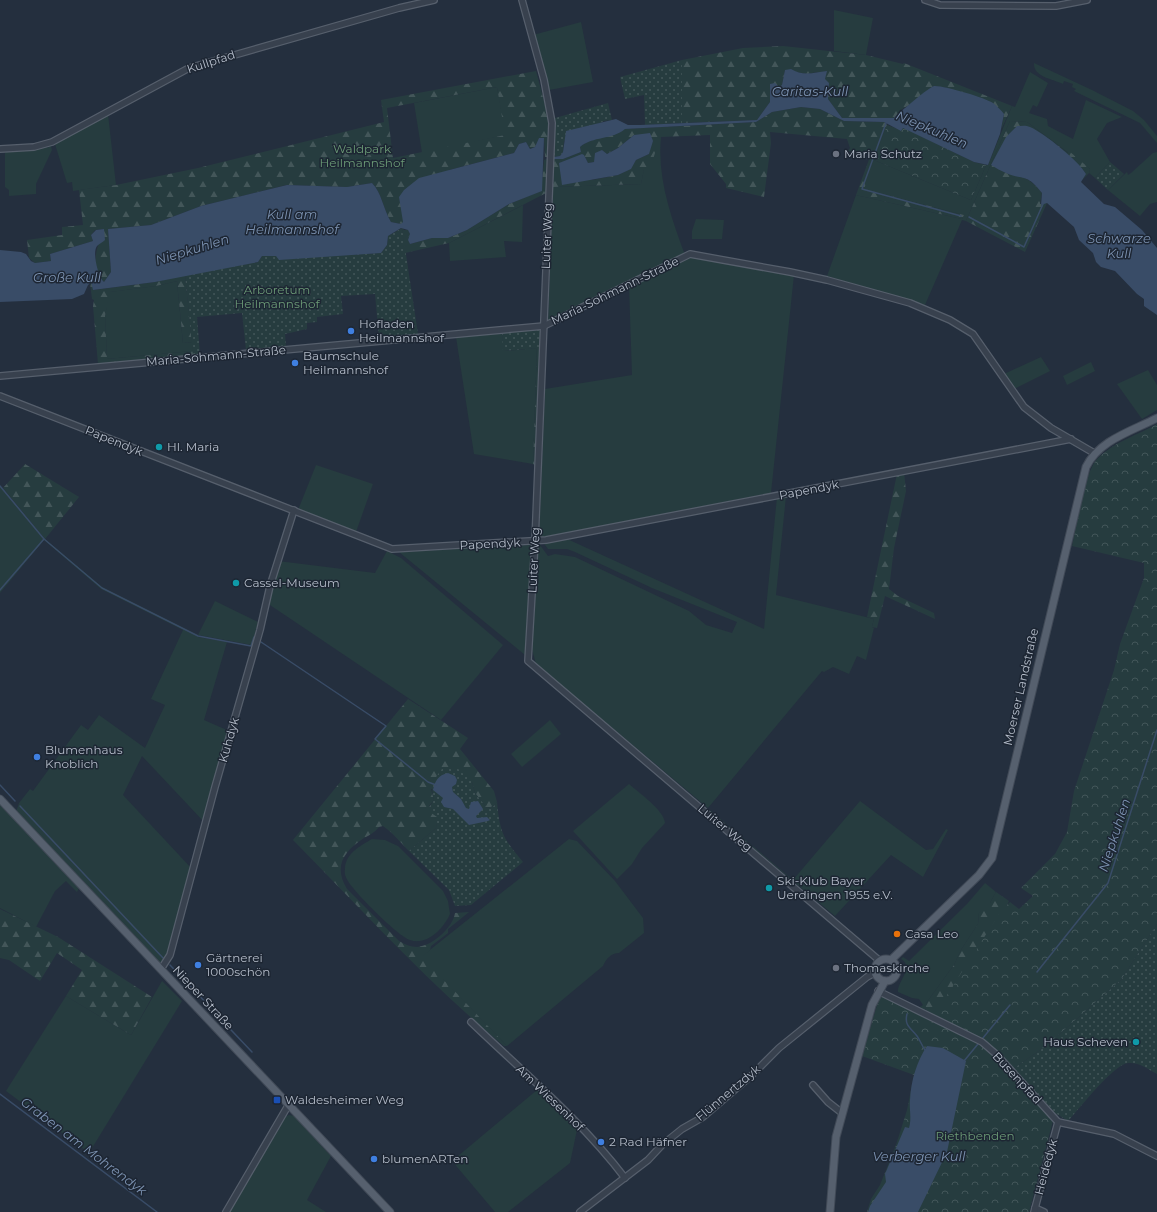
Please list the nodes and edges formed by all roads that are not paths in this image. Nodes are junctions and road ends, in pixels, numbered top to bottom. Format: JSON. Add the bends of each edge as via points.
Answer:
{"nodes":[{"id":1,"x":434,"y":0,"type":"edge"},
{"id":2,"x":522,"y":0,"type":"edge"},
{"id":3,"x":925,"y":0,"type":"edge"},
{"id":4,"x":1087,"y":0,"type":"edge"},
{"id":5,"x":0,"y":149,"type":"edge"},
{"id":6,"x":544,"y":326,"type":"junction"},
{"id":7,"x":0,"y":376,"type":"edge"},
{"id":8,"x":0,"y":396,"type":"edge"},
{"id":9,"x":1157,"y":418,"type":"edge"},
{"id":10,"x":1071,"y":439,"type":"junction"},
{"id":11,"x":1094,"y":453,"type":"junction"},
{"id":12,"x":294,"y":510,"type":"junction"},
{"id":13,"x":535,"y":542,"type":"junction"},
{"id":14,"x":0,"y":799,"type":"edge"},
{"id":15,"x":891,"y":960,"type":"junction"},
{"id":16,"x":880,"y":961,"type":"junction"},
{"id":17,"x":161,"y":969,"type":"junction"},
{"id":18,"x":876,"y":972,"type":"junction"},
{"id":19,"x":885,"y":981,"type":"junction"},
{"id":20,"x":878,"y":991,"type":"junction"},
{"id":21,"x":471,"y":1022,"type":"dead end"},
{"id":22,"x":813,"y":1085,"type":"dead end"},
{"id":23,"x":289,"y":1104,"type":"junction"},
{"id":24,"x":842,"y":1113,"type":"junction"},
{"id":25,"x":1058,"y":1122,"type":"junction"},
{"id":26,"x":1157,"y":1156,"type":"edge"},
{"id":27,"x":625,"y":1178,"type":"junction"},
{"id":28,"x":1034,"y":1210,"type":"edge"},
{"id":29,"x":226,"y":1212,"type":"edge"},
{"id":30,"x":390,"y":1212,"type":"edge"},
{"id":31,"x":580,"y":1212,"type":"edge"},
{"id":32,"x":830,"y":1212,"type":"edge"},
{"id":33,"x":1044,"y":1212,"type":"edge"}],
"edges":[{"from":1,"to":5,"type":"street","name":"Kullpfad","via":[[189,68],[52,142],[34,147]]},
{"from":2,"to":6,"type":"street","name":"Luiter Weg","via":[[544,80],[552,123]]},
{"from":3,"to":4,"type":"street","via":[[940,5],[1056,6]]},
{"from":6,"to":7,"type":"street","name":"Maria-Sohmann-Straße"},
{"from":6,"to":10,"type":"street","name":"Maria-Sohmann-Straße","via":[[690,254],[790,272],[910,304],[950,320],[973,334],[1024,407]]},
{"from":6,"to":13,"type":"street","name":"Luiter Weg"},
{"from":8,"to":12,"type":"street","name":"Papendyk"},
{"from":9,"to":11,"type":"main road","name":"Moerser Landstraße","via":[[1106,444]]},
{"from":10,"to":11,"type":"street","name":"Maria-Sohmann-Straße"},
{"from":10,"to":13,"type":"street","name":"Papendyk"},
{"from":11,"to":15,"type":"main road","name":"Moerser Landstraße","via":[[1084,473],[992,858],[979,875]]},
{"from":12,"to":13,"type":"street","name":"Papendyk","via":[[392,549]]},
{"from":12,"to":17,"type":"street","name":"Kuhdyk","via":[[270,586],[170,955]]},
{"from":13,"to":16,"type":"street","name":"Luiter Weg","via":[[528,661]]},
{"from":14,"to":17,"type":"main road","name":"Nieper Straße"},
{"from":15,"to":16,"type":"main road"},
{"from":15,"to":19,"type":"main road","via":[[895,964],[896,973],[893,978]]},
{"from":16,"to":18,"type":"main road","via":[[876,966]]},
{"from":17,"to":23,"type":"main road","name":"Nieper Straße"},
{"from":18,"to":19,"type":"main road","via":[[879,978]]},
{"from":18,"to":27,"type":"street","name":"Flünnertzdyk","via":[[779,1048],[703,1117],[685,1126]]},
{"from":19,"to":20,"type":"main road"},
{"from":20,"to":24,"type":"main road","via":[[870,1010]]},
{"from":20,"to":25,"type":"street","name":"Busenpfad","via":[[980,1041],[997,1055]]},
{"from":21,"to":27,"type":"street","name":"Am Wiesenhof","via":[[557,1104]]},
{"from":22,"to":24,"type":"street"},
{"from":23,"to":29,"type":"street"},
{"from":23,"to":30,"type":"main road","name":"Nieper Straße"},
{"from":24,"to":32,"type":"main road","via":[[836,1137]]},
{"from":25,"to":26,"type":"street","via":[[1114,1134]]},
{"from":25,"to":28,"type":"street","name":"Heidedyk"},
{"from":27,"to":31,"type":"street","name":"Flünnertzdyk"},
{"from":28,"to":33,"type":"street"}]}
